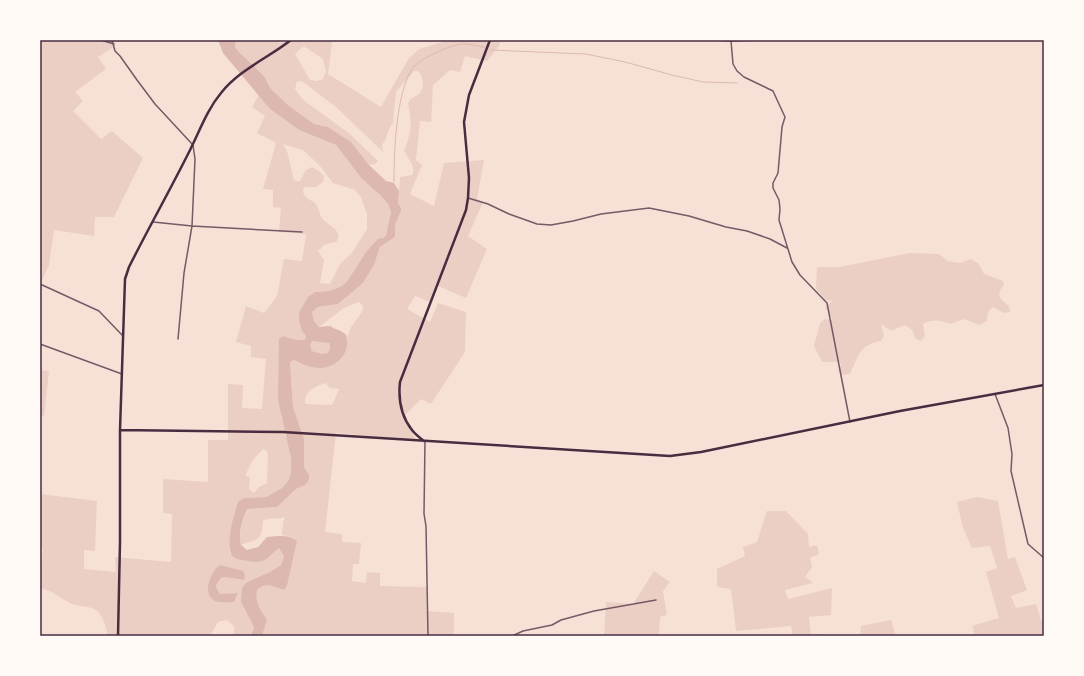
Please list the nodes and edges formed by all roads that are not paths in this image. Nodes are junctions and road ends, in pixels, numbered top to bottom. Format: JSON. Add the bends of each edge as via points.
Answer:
{"nodes":[{"id":1,"x":101,"y":40,"type":"edge"},
{"id":2,"x":112,"y":40,"type":"edge"},
{"id":3,"x":291,"y":40,"type":"edge"},
{"id":4,"x":490,"y":40,"type":"edge"},
{"id":5,"x":714,"y":40,"type":"edge"},
{"id":6,"x":754,"y":40,"type":"edge"},
{"id":7,"x":772,"y":40,"type":"edge"},
{"id":8,"x":798,"y":40,"type":"edge"},
{"id":9,"x":731,"y":41,"type":"junction"},
{"id":10,"x":114,"y":44,"type":"junction"},
{"id":11,"x":193,"y":145,"type":"junction"},
{"id":12,"x":468,"y":198,"type":"junction"},
{"id":13,"x":153,"y":222,"type":"junction"},
{"id":14,"x":192,"y":226,"type":"junction"},
{"id":15,"x":302,"y":232,"type":"dead end"},
{"id":16,"x":788,"y":248,"type":"junction"},
{"id":17,"x":40,"y":284,"type":"edge"},
{"id":18,"x":124,"y":337,"type":"junction"},
{"id":19,"x":178,"y":339,"type":"dead end"},
{"id":20,"x":40,"y":344,"type":"edge"},
{"id":21,"x":122,"y":374,"type":"junction"},
{"id":22,"x":1044,"y":385,"type":"edge"},
{"id":23,"x":995,"y":393,"type":"junction"},
{"id":24,"x":850,"y":422,"type":"junction"},
{"id":25,"x":120,"y":430,"type":"junction"},
{"id":26,"x":425,"y":442,"type":"junction"},
{"id":27,"x":1044,"y":558,"type":"edge"},
{"id":28,"x":656,"y":600,"type":"dead end"},
{"id":29,"x":118,"y":636,"type":"edge"},
{"id":30,"x":428,"y":636,"type":"edge"},
{"id":31,"x":512,"y":636,"type":"edge"}],
"edges":[{"from":1,"to":10,"type":"street"},
{"from":2,"to":10,"type":"street"},
{"from":3,"to":11,"type":"main road","via":[[240,75],[221,92],[203,121]]},
{"from":4,"to":12,"type":"main road","via":[[469,95],[464,122],[469,178]]},
{"from":5,"to":9,"type":"street"},
{"from":6,"to":9,"type":"street"},
{"from":7,"to":8,"type":"street"},
{"from":9,"to":16,"type":"street","via":[[733,64],[737,71],[744,78],[773,91],[785,117],[778,173],[772,183],[779,200],[780,220]]},
{"from":10,"to":11,"type":"street","via":[[115,51],[155,104]]},
{"from":11,"to":13,"type":"main road"},
{"from":11,"to":14,"type":"street","via":[[195,159]]},
{"from":12,"to":16,"type":"street","via":[[538,224],[551,225],[601,214],[649,208],[747,231]]},
{"from":12,"to":26,"type":"main road","via":[[466,210],[400,382],[400,408],[413,431]]},
{"from":13,"to":14,"type":"street"},
{"from":13,"to":18,"type":"main road","via":[[125,279]]},
{"from":14,"to":15,"type":"street"},
{"from":14,"to":19,"type":"street","via":[[184,273]]},
{"from":16,"to":24,"type":"street","via":[[792,262],[800,275],[827,303]]},
{"from":17,"to":18,"type":"street","via":[[99,312]]},
{"from":18,"to":21,"type":"main road"},
{"from":20,"to":21,"type":"street"},
{"from":21,"to":25,"type":"main road"},
{"from":22,"to":23,"type":"main road"},
{"from":23,"to":24,"type":"main road"},
{"from":23,"to":27,"type":"street","via":[[1008,428],[1012,454],[1011,471],[1028,544]]},
{"from":24,"to":26,"type":"main road","via":[[670,456]]},
{"from":25,"to":26,"type":"main road","via":[[282,432]]},
{"from":25,"to":29,"type":"main road"},
{"from":26,"to":30,"type":"street","via":[[424,514]]},
{"from":28,"to":31,"type":"street","via":[[594,611],[552,625],[523,630]]}]}
